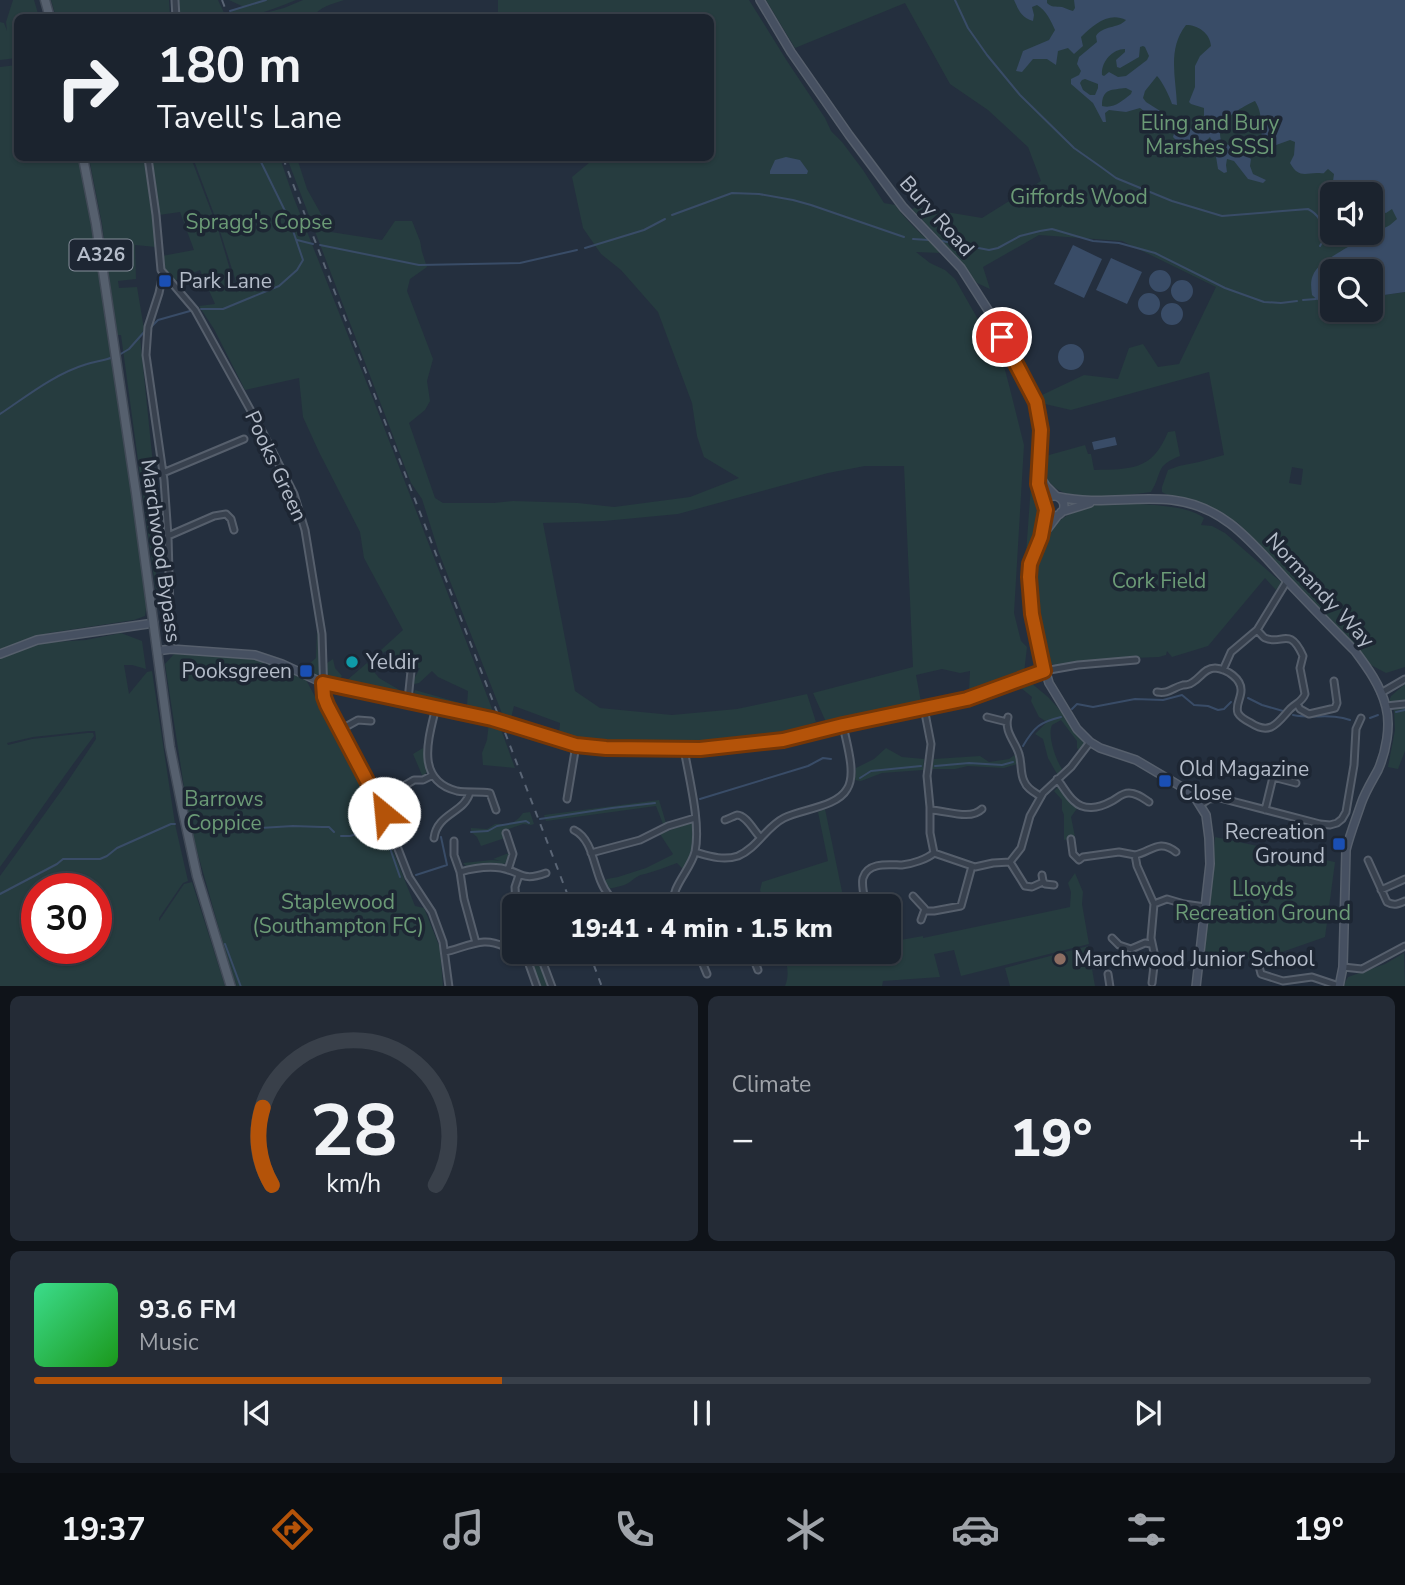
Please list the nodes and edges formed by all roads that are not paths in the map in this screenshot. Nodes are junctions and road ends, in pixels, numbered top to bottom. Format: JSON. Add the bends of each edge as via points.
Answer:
{"nodes":[{"id":1,"x":760,"y":0,"type":"edge"},
{"id":2,"x":84,"y":161,"type":"edge"},
{"id":3,"x":148,"y":161,"type":"edge"},
{"id":4,"x":163,"y":273,"type":"junction"},
{"id":5,"x":244,"y":439,"type":"dead end"},
{"id":6,"x":163,"y":473,"type":"junction"},
{"id":7,"x":1039,"y":475,"type":"junction"},
{"id":8,"x":1058,"y":497,"type":"junction"},
{"id":9,"x":1094,"y":502,"type":"junction"},
{"id":10,"x":1045,"y":509,"type":"junction"},
{"id":11,"x":1060,"y":514,"type":"junction"},
{"id":12,"x":234,"y":530,"type":"dead end"},
{"id":13,"x":168,"y":536,"type":"junction"},
{"id":14,"x":1041,"y":537,"type":"junction"},
{"id":15,"x":1287,"y":581,"type":"junction"},
{"id":16,"x":154,"y":623,"type":"junction"},
{"id":17,"x":1257,"y":630,"type":"junction"},
{"id":18,"x":172,"y":649,"type":"junction"},
{"id":19,"x":158,"y":651,"type":"junction"},
{"id":20,"x":0,"y":653,"type":"edge"},
{"id":21,"x":1136,"y":660,"type":"dead end"},
{"id":22,"x":406,"y":667,"type":"dead end"},
{"id":23,"x":1223,"y":670,"type":"junction"},
{"id":24,"x":1044,"y":671,"type":"junction"},
{"id":25,"x":1405,"y":679,"type":"edge"},
{"id":26,"x":1334,"y":681,"type":"dead end"},
{"id":27,"x":323,"y":683,"type":"junction"},
{"id":28,"x":1157,"y":692,"type":"dead end"},
{"id":29,"x":1381,"y":693,"type":"junction"},
{"id":30,"x":408,"y":700,"type":"junction"},
{"id":31,"x":1297,"y":704,"type":"junction"},
{"id":32,"x":1405,"y":704,"type":"edge"},
{"id":33,"x":1386,"y":706,"type":"junction"},
{"id":34,"x":436,"y":707,"type":"junction"},
{"id":35,"x":924,"y":708,"type":"junction"},
{"id":36,"x":987,"y":717,"type":"dead end"},
{"id":37,"x":1361,"y":718,"type":"dead end"},
{"id":38,"x":371,"y":722,"type":"dead end"},
{"id":39,"x":843,"y":725,"type":"junction"},
{"id":40,"x":340,"y":730,"type":"junction"},
{"id":41,"x":1090,"y":742,"type":"junction"},
{"id":42,"x":576,"y":745,"type":"junction"},
{"id":43,"x":684,"y":749,"type":"junction"},
{"id":44,"x":1017,"y":750,"type":"junction"},
{"id":45,"x":1010,"y":753,"type":"dead end"},
{"id":46,"x":433,"y":775,"type":"junction"},
{"id":47,"x":1057,"y":779,"type":"junction"},
{"id":48,"x":1296,"y":783,"type":"dead end"},
{"id":49,"x":402,"y":787,"type":"dead end"},
{"id":50,"x":470,"y":792,"type":"junction"},
{"id":51,"x":1040,"y":796,"type":"junction"},
{"id":52,"x":567,"y":799,"type":"dead end"},
{"id":53,"x":1149,"y":802,"type":"dead end"},
{"id":54,"x":1200,"y":805,"type":"junction"},
{"id":55,"x":982,"y":809,"type":"dead end"},
{"id":56,"x":496,"y":810,"type":"dead end"},
{"id":57,"x":930,"y":810,"type":"junction"},
{"id":58,"x":1265,"y":810,"type":"junction"},
{"id":59,"x":695,"y":818,"type":"junction"},
{"id":60,"x":725,"y":820,"type":"dead end"},
{"id":61,"x":574,"y":830,"type":"dead end"},
{"id":62,"x":506,"y":833,"type":"dead end"},
{"id":63,"x":760,"y":837,"type":"junction"},
{"id":64,"x":434,"y":838,"type":"dead end"},
{"id":65,"x":1071,"y":839,"type":"dead end"},
{"id":66,"x":454,"y":841,"type":"dead end"},
{"id":67,"x":695,"y":852,"type":"junction"},
{"id":68,"x":1176,"y":852,"type":"dead end"},
{"id":69,"x":592,"y":853,"type":"junction"},
{"id":70,"x":934,"y":853,"type":"junction"},
{"id":71,"x":1135,"y":855,"type":"junction"},
{"id":72,"x":1368,"y":860,"type":"dead end"},
{"id":73,"x":1010,"y":862,"type":"junction"},
{"id":74,"x":972,"y":866,"type":"junction"},
{"id":75,"x":508,"y":870,"type":"junction"},
{"id":76,"x":460,"y":872,"type":"junction"},
{"id":77,"x":546,"y":873,"type":"dead end"},
{"id":78,"x":1042,"y":875,"type":"dead end"},
{"id":79,"x":519,"y":876,"type":"junction"},
{"id":80,"x":1405,"y":879,"type":"edge"},
{"id":81,"x":1043,"y":882,"type":"junction"},
{"id":82,"x":1054,"y":885,"type":"dead end"},
{"id":83,"x":1381,"y":890,"type":"junction"},
{"id":84,"x":515,"y":894,"type":"edge"},
{"id":85,"x":608,"y":894,"type":"dead end"},
{"id":86,"x":674,"y":894,"type":"edge"},
{"id":87,"x":864,"y":894,"type":"edge"},
{"id":88,"x":913,"y":896,"type":"dead end"},
{"id":89,"x":1405,"y":901,"type":"edge"},
{"id":90,"x":1154,"y":904,"type":"junction"},
{"id":91,"x":962,"y":905,"type":"junction"},
{"id":92,"x":1205,"y":907,"type":"junction"},
{"id":93,"x":925,"y":911,"type":"junction"},
{"id":94,"x":964,"y":912,"type":"dead end"},
{"id":95,"x":921,"y":920,"type":"dead end"},
{"id":96,"x":1112,"y":938,"type":"dead end"},
{"id":97,"x":476,"y":943,"type":"junction"},
{"id":98,"x":1151,"y":944,"type":"junction"},
{"id":99,"x":1405,"y":946,"type":"edge"},
{"id":100,"x":502,"y":947,"type":"edge"},
{"id":101,"x":445,"y":952,"type":"junction"},
{"id":102,"x":529,"y":964,"type":"edge"},
{"id":103,"x":542,"y":964,"type":"edge"},
{"id":104,"x":703,"y":964,"type":"edge"},
{"id":105,"x":755,"y":964,"type":"edge"},
{"id":106,"x":1259,"y":966,"type":"dead end"},
{"id":107,"x":1343,"y":967,"type":"junction"},
{"id":108,"x":758,"y":971,"type":"dead end"},
{"id":109,"x":707,"y":974,"type":"dead end"},
{"id":110,"x":1108,"y":974,"type":"dead end"},
{"id":111,"x":1152,"y":983,"type":"dead end"},
{"id":112,"x":231,"y":986,"type":"edge"},
{"id":113,"x":449,"y":986,"type":"edge"},
{"id":114,"x":537,"y":986,"type":"edge"},
{"id":115,"x":552,"y":986,"type":"edge"},
{"id":116,"x":1110,"y":986,"type":"edge"},
{"id":117,"x":1196,"y":986,"type":"edge"},
{"id":118,"x":1339,"y":986,"type":"edge"}],
"edges":[{"from":1,"to":7,"type":"street","name":"Bury Road","via":[[849,135],[903,207],[961,268],[988,310],[1036,402],[1041,430]]},
{"from":2,"to":16,"type":"main road","name":"Marchwood Bypass","number":"A326"},
{"from":3,"to":4,"type":"street"},
{"from":4,"to":6,"type":"street","via":[[148,327],[146,355]]},
{"from":4,"to":27,"type":"street","name":"Pooks Green","via":[[195,310],[294,494],[305,530],[317,607]]},
{"from":5,"to":6,"type":"street"},
{"from":6,"to":13,"type":"street"},
{"from":7,"to":8,"type":"street"},
{"from":7,"to":10,"type":"street","name":"Bury Road"},
{"from":8,"to":9,"type":"street","name":"Normandy Way"},
{"from":8,"to":10,"type":"street","via":[[1047,499]]},
{"from":8,"to":11,"type":"street","via":[[1064,504]]},
{"from":9,"to":11,"type":"street","name":"Normandy Way"},
{"from":9,"to":15,"type":"street","name":"Normandy Way","via":[[1164,499],[1212,510],[1241,532]]},
{"from":10,"to":11,"type":"street"},
{"from":10,"to":14,"type":"street","name":"Bury Road"},
{"from":11,"to":14,"type":"street"},
{"from":12,"to":13,"type":"street","via":[[226,514]]},
{"from":13,"to":18,"type":"street"},
{"from":14,"to":24,"type":"street","via":[[1030,564],[1030,589]]},
{"from":15,"to":17,"type":"street"},
{"from":15,"to":29,"type":"street","name":"Normandy Way","via":[[1354,651]]},
{"from":16,"to":19,"type":"main road","name":"Marchwood Bypass","number":"A326"},
{"from":16,"to":20,"type":"street","via":[[37,640]]},
{"from":17,"to":23,"type":"street","via":[[1231,652]]},
{"from":17,"to":31,"type":"street","via":[[1264,638],[1292,640],[1301,650],[1305,694]]},
{"from":18,"to":19,"type":"street"},
{"from":18,"to":27,"type":"street","via":[[255,654]]},
{"from":19,"to":112,"type":"main road","name":"Marchwood Bypass","number":"A326","via":[[183,813]]},
{"from":21,"to":24,"type":"street"},
{"from":22,"to":30,"type":"street","via":[[411,671]]},
{"from":23,"to":28,"type":"street","via":[[1207,670],[1191,684]]},
{"from":23,"to":31,"type":"street","via":[[1240,685],[1238,713],[1261,729],[1276,725]]},
{"from":24,"to":35,"type":"street","via":[[983,694]]},
{"from":24,"to":41,"type":"street","via":[[1064,709]]},
{"from":25,"to":29,"type":"street"},
{"from":26,"to":31,"type":"street","via":[[1335,708],[1309,714]]},
{"from":27,"to":30,"type":"street"},
{"from":27,"to":40,"type":"street","name":"Pooks Green","via":[[324,697]]},
{"from":29,"to":33,"type":"street","name":"Normandy Way"},
{"from":30,"to":34,"type":"street"},
{"from":32,"to":33,"type":"street"},
{"from":33,"to":107,"type":"street","name":"Normandy Way","via":[[1388,725],[1380,766],[1346,850]]},
{"from":34,"to":42,"type":"street"},
{"from":34,"to":46,"type":"street","via":[[426,752]]},
{"from":35,"to":39,"type":"street"},
{"from":35,"to":57,"type":"street","via":[[931,744],[927,776]]},
{"from":36,"to":44,"type":"street","via":[[1008,719]]},
{"from":37,"to":58,"type":"street","via":[[1347,809],[1340,821],[1320,824]]},
{"from":38,"to":40,"type":"street","via":[[358,720]]},
{"from":39,"to":43,"type":"street","via":[[783,740]]},
{"from":39,"to":63,"type":"street","via":[[852,776],[845,793],[835,801],[778,821]]},
{"from":40,"to":101,"type":"street","name":"Pooks Green","via":[[384,813],[408,877],[432,912]]},
{"from":41,"to":47,"type":"street"},
{"from":41,"to":54,"type":"street","via":[[1143,764],[1186,790]]},
{"from":42,"to":43,"type":"street"},
{"from":42,"to":52,"type":"street"},
{"from":43,"to":59,"type":"street"},
{"from":44,"to":45,"type":"street"},
{"from":44,"to":51,"type":"street","via":[[1024,782]]},
{"from":46,"to":49,"type":"street"},
{"from":46,"to":50,"type":"street","via":[[449,788]]},
{"from":47,"to":51,"type":"street"},
{"from":47,"to":53,"type":"street","via":[[1072,800],[1085,807],[1109,803],[1128,793]]},
{"from":48,"to":58,"type":"street","via":[[1273,777]]},
{"from":50,"to":56,"type":"street","via":[[490,793]]},
{"from":50,"to":64,"type":"street","via":[[467,800],[441,821]]},
{"from":51,"to":73,"type":"street","via":[[1021,848]]},
{"from":54,"to":58,"type":"street","via":[[1220,798]]},
{"from":54,"to":92,"type":"street","via":[[1206,815],[1210,847]]},
{"from":55,"to":57,"type":"street","via":[[975,814]]},
{"from":57,"to":70,"type":"street"},
{"from":59,"to":67,"type":"street"},
{"from":59,"to":69,"type":"street"},
{"from":60,"to":63,"type":"street","via":[[740,815]]},
{"from":61,"to":69,"type":"street"},
{"from":62,"to":75,"type":"street","via":[[513,854]]},
{"from":63,"to":67,"type":"street","via":[[735,857]]},
{"from":65,"to":71,"type":"street","via":[[1079,860],[1119,852]]},
{"from":66,"to":76,"type":"street"},
{"from":67,"to":86,"type":"street"},
{"from":68,"to":71,"type":"street","via":[[1159,846]]},
{"from":69,"to":85,"type":"street"},
{"from":70,"to":74,"type":"street"},
{"from":70,"to":87,"type":"street","via":[[908,864],[872,869],[860,876]]},
{"from":71,"to":90,"type":"street"},
{"from":72,"to":83,"type":"street"},
{"from":73,"to":74,"type":"street"},
{"from":73,"to":81,"type":"street","via":[[1025,886]]},
{"from":74,"to":91,"type":"street"},
{"from":75,"to":76,"type":"street","via":[[484,867]]},
{"from":75,"to":79,"type":"street"},
{"from":76,"to":97,"type":"street"},
{"from":77,"to":79,"type":"street"},
{"from":78,"to":81,"type":"street"},
{"from":79,"to":84,"type":"street"},
{"from":80,"to":83,"type":"street"},
{"from":81,"to":82,"type":"street"},
{"from":83,"to":89,"type":"street","via":[[1391,905]]},
{"from":88,"to":93,"type":"street"},
{"from":90,"to":92,"type":"street","via":[[1171,900]]},
{"from":90,"to":98,"type":"street"},
{"from":91,"to":93,"type":"street"},
{"from":91,"to":94,"type":"street"},
{"from":92,"to":117,"type":"street"},
{"from":93,"to":95,"type":"street"},
{"from":96,"to":98,"type":"street","via":[[1131,949]]},
{"from":97,"to":100,"type":"street"},
{"from":97,"to":101,"type":"street"},
{"from":98,"to":111,"type":"street","via":[[1155,957]]},
{"from":99,"to":107,"type":"street","via":[[1362,969]]},
{"from":101,"to":113,"type":"street","name":"Pooks Green"},
{"from":102,"to":114,"type":"street"},
{"from":103,"to":115,"type":"street"},
{"from":104,"to":109,"type":"street"},
{"from":105,"to":108,"type":"street"},
{"from":106,"to":118,"type":"street","via":[[1261,974],[1275,980],[1312,977]]},
{"from":107,"to":118,"type":"street","name":"Normandy Way"},
{"from":110,"to":116,"type":"street"}]}
